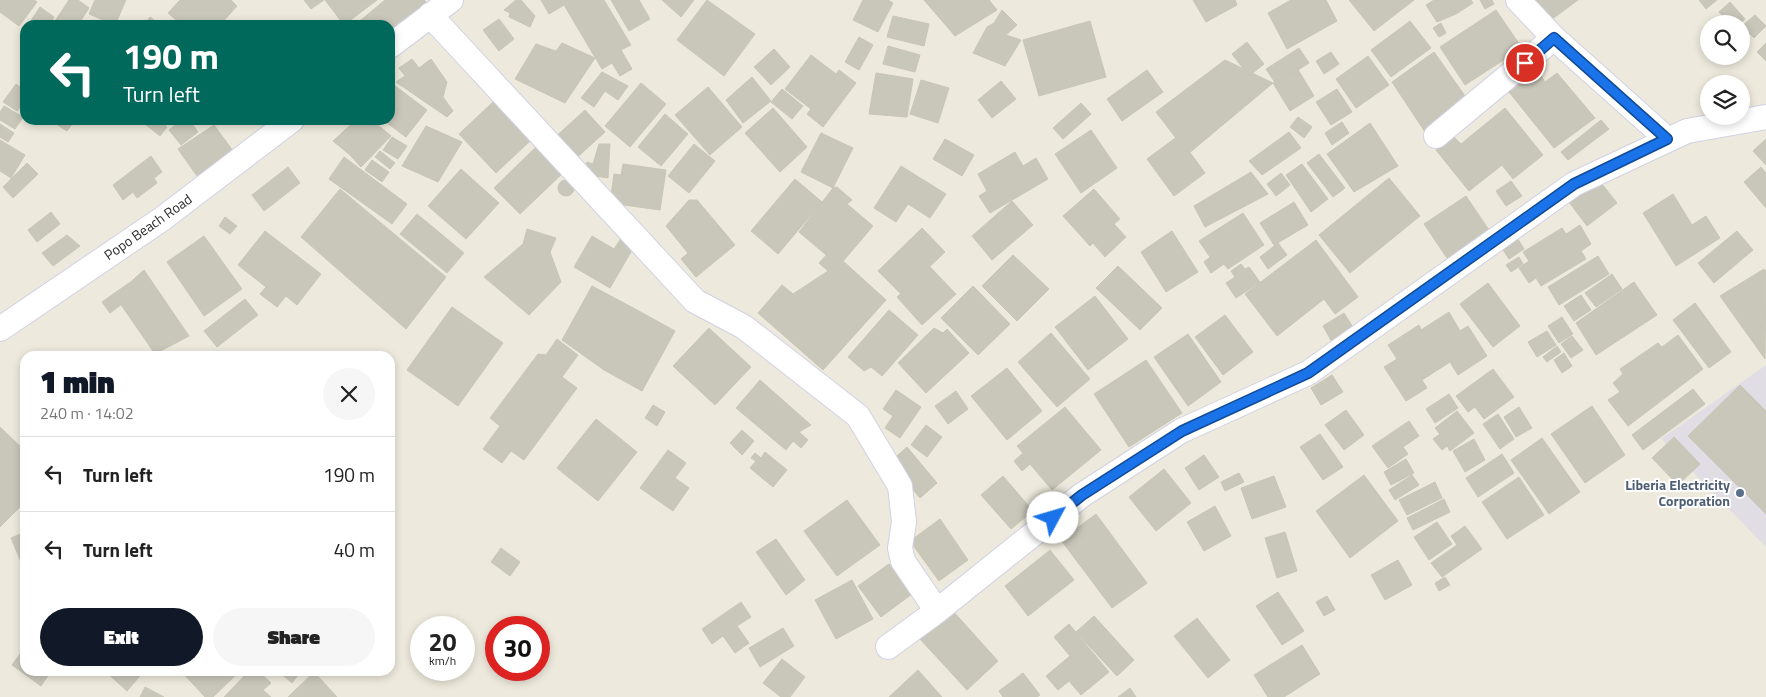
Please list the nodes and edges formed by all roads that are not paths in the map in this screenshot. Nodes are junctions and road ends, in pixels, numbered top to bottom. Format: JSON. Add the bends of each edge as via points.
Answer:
{"nodes":[{"id":1,"x":451,"y":0,"type":"edge"},
{"id":2,"x":1518,"y":0,"type":"edge"},
{"id":3,"x":430,"y":15,"type":"junction"},
{"id":4,"x":1554,"y":38,"type":"junction"},
{"id":5,"x":395,"y":42,"type":"edge"},
{"id":6,"x":1766,"y":117,"type":"edge"},
{"id":7,"x":285,"y":125,"type":"edge"},
{"id":8,"x":1436,"y":136,"type":"dead end"},
{"id":9,"x":1667,"y":139,"type":"junction"},
{"id":10,"x":0,"y":329,"type":"edge"},
{"id":11,"x":937,"y":611,"type":"junction"},
{"id":12,"x":888,"y":647,"type":"dead end"}],
"edges":[{"from":1,"to":3,"type":"street"},
{"from":2,"to":4,"type":"street"},
{"from":3,"to":5,"type":"street"},
{"from":3,"to":11,"type":"street","via":[[695,301],[744,327],[858,416],[900,486],[904,522],[900,548],[903,561]]},
{"from":4,"to":8,"type":"street"},
{"from":4,"to":9,"type":"street"},
{"from":6,"to":9,"type":"street","via":[[1687,131]]},
{"from":7,"to":10,"type":"street","name":"Popo Beach Road","via":[[162,219]]},
{"from":9,"to":11,"type":"street","via":[[1574,184],[1308,373],[1182,431],[1082,495]]},
{"from":11,"to":12,"type":"street"}]}
